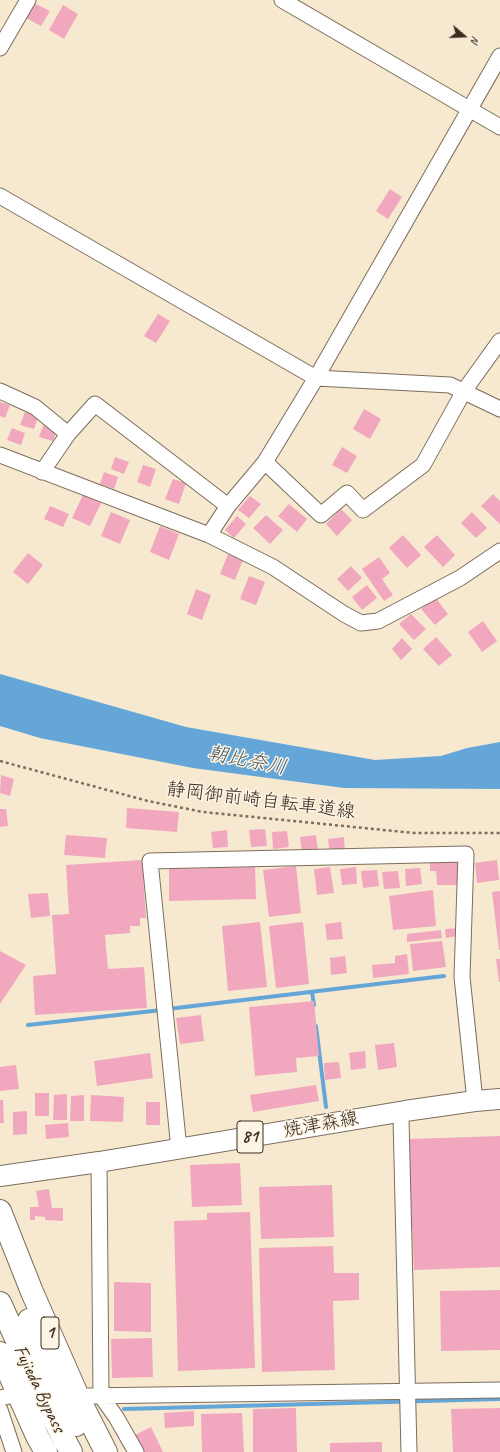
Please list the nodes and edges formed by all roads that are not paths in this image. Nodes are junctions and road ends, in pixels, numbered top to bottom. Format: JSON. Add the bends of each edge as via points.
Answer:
{"nodes":[{"id":1,"x":28,"y":0,"type":"edge"},
{"id":2,"x":282,"y":0,"type":"edge"},
{"id":3,"x":0,"y":48,"type":"edge"},
{"id":4,"x":500,"y":56,"type":"edge"},
{"id":5,"x":469,"y":110,"type":"junction"},
{"id":6,"x":500,"y":127,"type":"edge"},
{"id":7,"x":0,"y":196,"type":"edge"},
{"id":8,"x":500,"y":341,"type":"edge"},
{"id":9,"x":316,"y":378,"type":"junction"},
{"id":10,"x":464,"y":391,"type":"junction"},
{"id":11,"x":0,"y":392,"type":"edge"},
{"id":12,"x":500,"y":409,"type":"edge"},
{"id":13,"x":68,"y":434,"type":"junction"},
{"id":14,"x":0,"y":455,"type":"edge"},
{"id":15,"x":265,"y":462,"type":"junction"},
{"id":16,"x":42,"y":472,"type":"junction"},
{"id":17,"x":228,"y":506,"type":"junction"},
{"id":18,"x":209,"y":535,"type":"junction"},
{"id":19,"x":500,"y":550,"type":"edge"},
{"id":20,"x":500,"y":1099,"type":"edge"},
{"id":21,"x":475,"y":1101,"type":"junction"},
{"id":22,"x":405,"y":1111,"type":"junction"},
{"id":23,"x":179,"y":1149,"type":"junction"},
{"id":24,"x":99,"y":1162,"type":"junction"},
{"id":25,"x":0,"y":1176,"type":"edge"},
{"id":26,"x":0,"y":1211,"type":"edge"},
{"id":27,"x":0,"y":1244,"type":"edge"},
{"id":28,"x":0,"y":1303,"type":"edge"},
{"id":29,"x":0,"y":1353,"type":"edge"},
{"id":30,"x":500,"y":1390,"type":"edge"},
{"id":31,"x":408,"y":1391,"type":"junction"},
{"id":32,"x":85,"y":1396,"type":"dead end"},
{"id":33,"x":101,"y":1396,"type":"junction"},
{"id":34,"x":0,"y":1410,"type":"edge"},
{"id":35,"x":14,"y":1452,"type":"edge"},
{"id":36,"x":46,"y":1452,"type":"edge"},
{"id":37,"x":71,"y":1452,"type":"edge"},
{"id":38,"x":91,"y":1452,"type":"edge"},
{"id":39,"x":106,"y":1452,"type":"edge"},
{"id":40,"x":136,"y":1452,"type":"edge"},
{"id":41,"x":410,"y":1452,"type":"edge"}],
"edges":[{"from":1,"to":3,"type":"street"},
{"from":2,"to":5,"type":"street"},
{"from":4,"to":5,"type":"street"},
{"from":5,"to":6,"type":"street"},
{"from":5,"to":9,"type":"street"},
{"from":7,"to":9,"type":"street"},
{"from":8,"to":10,"type":"street"},
{"from":9,"to":10,"type":"street","via":[[450,385]]},
{"from":9,"to":15,"type":"street"},
{"from":10,"to":12,"type":"street"},
{"from":10,"to":15,"type":"street","via":[[423,465],[363,510],[347,493],[321,515]]},
{"from":11,"to":13,"type":"street","via":[[35,407]]},
{"from":13,"to":16,"type":"street"},
{"from":13,"to":17,"type":"street","via":[[95,404]]},
{"from":14,"to":16,"type":"street"},
{"from":15,"to":17,"type":"street"},
{"from":16,"to":18,"type":"street"},
{"from":17,"to":18,"type":"street"},
{"from":18,"to":19,"type":"street","via":[[273,567],[361,623],[378,621],[460,578]]},
{"from":20,"to":21,"type":"main road","name":"焼津森線","number":"81"},
{"from":21,"to":22,"type":"main road","name":"焼津森線","number":"81"},
{"from":21,"to":23,"type":"street","via":[[462,977],[466,854],[150,862]]},
{"from":22,"to":23,"type":"main road","name":"焼津森線","number":"81"},
{"from":22,"to":31,"type":"street","via":[[401,1118]]},
{"from":23,"to":24,"type":"main road","name":"焼津森線","number":"81"},
{"from":24,"to":25,"type":"main road","name":"焼津森線","number":"81"},
{"from":24,"to":33,"type":"street"},
{"from":26,"to":39,"type":"highway","number":"1","via":[[32,1292],[80,1401]]},
{"from":27,"to":38,"type":"highway","name":"Fujieda Bypass","number":"1","via":[[58,1390]]},
{"from":28,"to":37,"type":"highway","name":"Fujieda Bypass","number":"1","via":[[33,1379]]},
{"from":29,"to":36,"type":"highway"},
{"from":30,"to":31,"type":"street"},
{"from":31,"to":33,"type":"street"},
{"from":31,"to":41,"type":"street"},
{"from":32,"to":33,"type":"street"},
{"from":33,"to":40,"type":"street","via":[[116,1416]]},
{"from":34,"to":35,"type":"street"}]}
